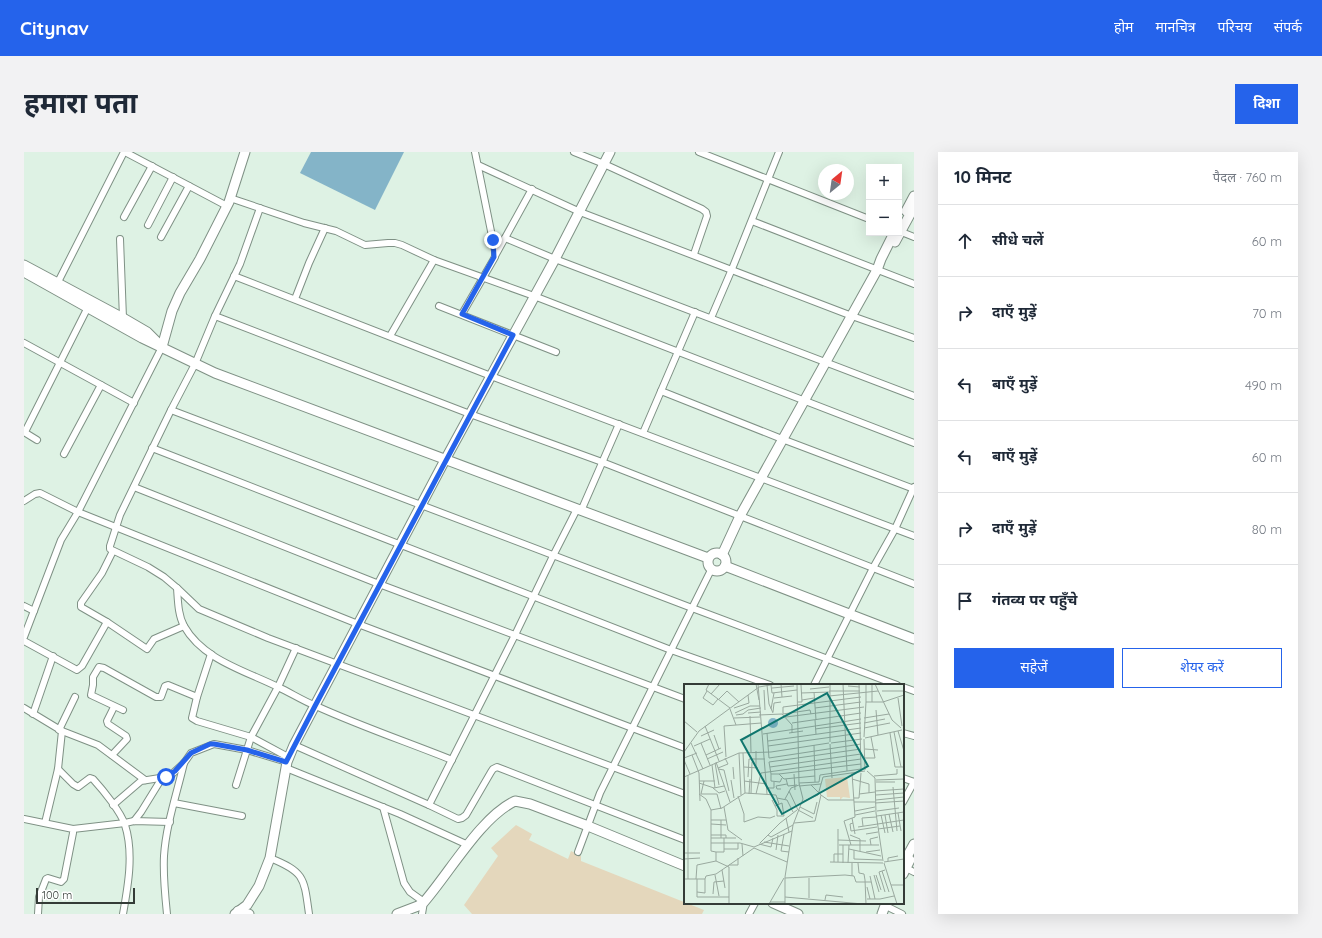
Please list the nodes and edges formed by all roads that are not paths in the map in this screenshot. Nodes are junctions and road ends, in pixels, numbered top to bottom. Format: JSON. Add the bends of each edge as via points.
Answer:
{"nodes":[{"id":1,"x":125,"y":152,"type":"edge"},
{"id":2,"x":245,"y":152,"type":"edge"},
{"id":3,"x":475,"y":152,"type":"edge"},
{"id":4,"x":574,"y":152,"type":"edge"},
{"id":5,"x":610,"y":152,"type":"edge"},
{"id":6,"x":616,"y":152,"type":"edge"},
{"id":7,"x":699,"y":152,"type":"edge"},
{"id":8,"x":779,"y":152,"type":"edge"},
{"id":9,"x":478,"y":165,"type":"junction"},
{"id":10,"x":606,"y":165,"type":"junction"},
{"id":11,"x":152,"y":166,"type":"junction"},
{"id":12,"x":173,"y":177,"type":"junction"},
{"id":13,"x":768,"y":179,"type":"junction"},
{"id":14,"x":189,"y":186,"type":"junction"},
{"id":15,"x":532,"y":189,"type":"junction"},
{"id":16,"x":914,"y":196,"type":"edge"},
{"id":17,"x":229,"y":202,"type":"junction"},
{"id":18,"x":914,"y":207,"type":"edge"},
{"id":19,"x":260,"y":208,"type":"junction"},
{"id":20,"x":580,"y":211,"type":"junction"},
{"id":21,"x":124,"y":217,"type":"dead end"},
{"id":22,"x":866,"y":218,"type":"edge"},
{"id":23,"x":752,"y":221,"type":"junction"},
{"id":24,"x":902,"y":222,"type":"edge"},
{"id":25,"x":902,"y":224,"type":"edge"},
{"id":26,"x":148,"y":225,"type":"dead end"},
{"id":27,"x":325,"y":228,"type":"junction"},
{"id":28,"x":902,"y":232,"type":"edge"},
{"id":29,"x":894,"y":236,"type":"edge"},
{"id":30,"x":161,"y":237,"type":"dead end"},
{"id":31,"x":914,"y":237,"type":"edge"},
{"id":32,"x":505,"y":238,"type":"junction"},
{"id":33,"x":120,"y":239,"type":"dead end"},
{"id":34,"x":694,"y":254,"type":"junction"},
{"id":35,"x":494,"y":257,"type":"junction"},
{"id":36,"x":555,"y":259,"type":"junction"},
{"id":37,"x":434,"y":260,"type":"junction"},
{"id":38,"x":24,"y":265,"type":"edge"},
{"id":39,"x":732,"y":269,"type":"junction"},
{"id":40,"x":877,"y":270,"type":"junction"},
{"id":41,"x":24,"y":272,"type":"edge"},
{"id":42,"x":234,"y":276,"type":"junction"},
{"id":43,"x":483,"y":277,"type":"junction"},
{"id":44,"x":914,"y":284,"type":"edge"},
{"id":45,"x":56,"y":286,"type":"junction"},
{"id":46,"x":534,"y":296,"type":"junction"},
{"id":47,"x":295,"y":299,"type":"junction"},
{"id":48,"x":90,"y":305,"type":"junction"},
{"id":49,"x":439,"y":306,"type":"dead end"},
{"id":50,"x":695,"y":312,"type":"junction"},
{"id":51,"x":462,"y":314,"type":"junction"},
{"id":52,"x":215,"y":316,"type":"junction"},
{"id":53,"x":852,"y":316,"type":"junction"},
{"id":54,"x":711,"y":318,"type":"junction"},
{"id":55,"x":120,"y":321,"type":"junction"},
{"id":56,"x":513,"y":335,"type":"junction"},
{"id":57,"x":390,"y":336,"type":"junction"},
{"id":58,"x":914,"y":338,"type":"edge"},
{"id":59,"x":24,"y":343,"type":"edge"},
{"id":60,"x":162,"y":347,"type":"junction"},
{"id":61,"x":556,"y":352,"type":"dead end"},
{"id":62,"x":678,"y":352,"type":"junction"},
{"id":63,"x":826,"y":362,"type":"junction"},
{"id":64,"x":60,"y":363,"type":"junction"},
{"id":65,"x":195,"y":364,"type":"junction"},
{"id":66,"x":491,"y":376,"type":"junction"},
{"id":67,"x":101,"y":385,"type":"junction"},
{"id":68,"x":661,"y":391,"type":"junction"},
{"id":69,"x":914,"y":396,"type":"edge"},
{"id":70,"x":804,"y":400,"type":"junction"},
{"id":71,"x":134,"y":403,"type":"junction"},
{"id":72,"x":171,"y":410,"type":"junction"},
{"id":73,"x":470,"y":414,"type":"junction"},
{"id":74,"x":619,"y":424,"type":"junction"},
{"id":75,"x":25,"y":432,"type":"edge"},
{"id":76,"x":643,"y":433,"type":"junction"},
{"id":77,"x":782,"y":439,"type":"junction"},
{"id":78,"x":37,"y":440,"type":"dead end"},
{"id":79,"x":914,"y":444,"type":"edge"},
{"id":80,"x":152,"y":448,"type":"junction"},
{"id":81,"x":64,"y":454,"type":"dead end"},
{"id":82,"x":445,"y":460,"type":"junction"},
{"id":83,"x":602,"y":462,"type":"junction"},
{"id":84,"x":761,"y":477,"type":"junction"},
{"id":85,"x":134,"y":487,"type":"junction"},
{"id":86,"x":914,"y":488,"type":"edge"},
{"id":87,"x":24,"y":501,"type":"edge"},
{"id":88,"x":421,"y":506,"type":"junction"},
{"id":89,"x":579,"y":510,"type":"junction"},
{"id":90,"x":78,"y":512,"type":"junction"},
{"id":91,"x":740,"y":516,"type":"junction"},
{"id":92,"x":116,"y":527,"type":"junction"},
{"id":93,"x":895,"y":529,"type":"junction"},
{"id":94,"x":914,"y":536,"type":"edge"},
{"id":95,"x":400,"y":545,"type":"junction"},
{"id":96,"x":113,"y":551,"type":"junction"},
{"id":97,"x":722,"y":554,"type":"junction"},
{"id":98,"x":553,"y":556,"type":"junction"},
{"id":99,"x":708,"y":558,"type":"junction"},
{"id":100,"x":725,"y":566,"type":"junction"},
{"id":101,"x":873,"y":568,"type":"junction"},
{"id":102,"x":711,"y":570,"type":"junction"},
{"id":103,"x":379,"y":584,"type":"junction"},
{"id":104,"x":914,"y":584,"type":"edge"},
{"id":105,"x":177,"y":588,"type":"junction"},
{"id":106,"x":534,"y":596,"type":"junction"},
{"id":107,"x":24,"y":606,"type":"edge"},
{"id":108,"x":692,"y":608,"type":"junction"},
{"id":109,"x":34,"y":611,"type":"junction"},
{"id":110,"x":850,"y":614,"type":"junction"},
{"id":111,"x":107,"y":622,"type":"junction"},
{"id":112,"x":358,"y":624,"type":"junction"},
{"id":113,"x":184,"y":626,"type":"junction"},
{"id":114,"x":515,"y":635,"type":"junction"},
{"id":115,"x":24,"y":637,"type":"edge"},
{"id":116,"x":914,"y":639,"type":"edge"},
{"id":117,"x":24,"y":641,"type":"edge"},
{"id":118,"x":296,"y":648,"type":"junction"},
{"id":119,"x":671,"y":650,"type":"junction"},
{"id":120,"x":210,"y":654,"type":"junction"},
{"id":121,"x":53,"y":656,"type":"junction"},
{"id":122,"x":828,"y":659,"type":"junction"},
{"id":123,"x":338,"y":663,"type":"junction"},
{"id":124,"x":495,"y":676,"type":"junction"},
{"id":125,"x":767,"y":684,"type":"edge"},
{"id":126,"x":815,"y":684,"type":"edge"},
{"id":127,"x":894,"y":684,"type":"edge"},
{"id":128,"x":278,"y":687,"type":"junction"},
{"id":129,"x":653,"y":687,"type":"junction"},
{"id":130,"x":904,"y":687,"type":"edge"},
{"id":131,"x":914,"y":691,"type":"edge"},
{"id":132,"x":75,"y":697,"type":"dead end"},
{"id":133,"x":197,"y":697,"type":"junction"},
{"id":134,"x":684,"y":699,"type":"edge"},
{"id":135,"x":114,"y":706,"type":"junction"},
{"id":136,"x":315,"y":706,"type":"junction"},
{"id":137,"x":24,"y":708,"type":"edge"},
{"id":138,"x":123,"y":710,"type":"dead end"},
{"id":139,"x":33,"y":714,"type":"junction"},
{"id":140,"x":475,"y":715,"type":"junction"},
{"id":141,"x":632,"y":728,"type":"junction"},
{"id":142,"x":61,"y":731,"type":"junction"},
{"id":143,"x":904,"y":732,"type":"edge"},
{"id":144,"x":914,"y":736,"type":"edge"},
{"id":145,"x":251,"y":738,"type":"junction"},
{"id":146,"x":294,"y":746,"type":"junction"},
{"id":147,"x":684,"y":748,"type":"edge"},
{"id":148,"x":247,"y":750,"type":"junction"},
{"id":149,"x":112,"y":755,"type":"junction"},
{"id":150,"x":452,"y":760,"type":"junction"},
{"id":151,"x":287,"y":762,"type":"junction"},
{"id":152,"x":184,"y":763,"type":"junction"},
{"id":153,"x":613,"y":767,"type":"junction"},
{"id":154,"x":58,"y":768,"type":"junction"},
{"id":155,"x":162,"y":778,"type":"junction"},
{"id":156,"x":904,"y":778,"type":"edge"},
{"id":157,"x":145,"y":780,"type":"junction"},
{"id":158,"x":914,"y":782,"type":"edge"},
{"id":159,"x":236,"y":785,"type":"dead end"},
{"id":160,"x":684,"y":794,"type":"edge"},
{"id":161,"x":904,"y":800,"type":"edge"},
{"id":162,"x":174,"y":803,"type":"junction"},
{"id":163,"x":113,"y":805,"type":"junction"},
{"id":164,"x":429,"y":805,"type":"junction"},
{"id":165,"x":595,"y":806,"type":"junction"},
{"id":166,"x":382,"y":807,"type":"junction"},
{"id":167,"x":242,"y":816,"type":"dead end"},
{"id":168,"x":24,"y":819,"type":"edge"},
{"id":169,"x":134,"y":821,"type":"junction"},
{"id":170,"x":170,"y":822,"type":"junction"},
{"id":171,"x":46,"y":823,"type":"junction"},
{"id":172,"x":125,"y":823,"type":"junction"},
{"id":173,"x":588,"y":826,"type":"junction"},
{"id":174,"x":73,"y":829,"type":"junction"},
{"id":175,"x":684,"y":840,"type":"edge"},
{"id":176,"x":914,"y":844,"type":"edge"},
{"id":177,"x":468,"y":845,"type":"junction"},
{"id":178,"x":578,"y":852,"type":"dead end"},
{"id":179,"x":914,"y":853,"type":"edge"},
{"id":180,"x":270,"y":858,"type":"junction"},
{"id":181,"x":684,"y":866,"type":"edge"},
{"id":182,"x":907,"y":869,"type":"edge"},
{"id":183,"x":424,"y":902,"type":"junction"},
{"id":184,"x":754,"y":904,"type":"edge"},
{"id":185,"x":775,"y":904,"type":"edge"},
{"id":186,"x":888,"y":907,"type":"edge"},
{"id":187,"x":236,"y":913,"type":"edge"},
{"id":188,"x":38,"y":914,"type":"edge"},
{"id":189,"x":123,"y":914,"type":"edge"},
{"id":190,"x":167,"y":914,"type":"edge"},
{"id":191,"x":249,"y":914,"type":"edge"},
{"id":192,"x":309,"y":914,"type":"edge"},
{"id":193,"x":397,"y":914,"type":"edge"},
{"id":194,"x":422,"y":914,"type":"edge"},
{"id":195,"x":749,"y":914,"type":"edge"},
{"id":196,"x":798,"y":914,"type":"edge"},
{"id":197,"x":882,"y":914,"type":"edge"},
{"id":198,"x":902,"y":914,"type":"edge"}],
"edges":[{"from":1,"to":11,"type":"street"},
{"from":1,"to":45,"type":"street"},
{"from":2,"to":17,"type":"street"},
{"from":3,"to":9,"type":"street"},
{"from":4,"to":10,"type":"street"},
{"from":5,"to":10,"type":"street"},
{"from":6,"to":10,"type":"street"},
{"from":7,"to":13,"type":"street"},
{"from":8,"to":13,"type":"street"},
{"from":9,"to":15,"type":"street"},
{"from":9,"to":35,"type":"street","via":[[495,246]]},
{"from":10,"to":20,"type":"street"},
{"from":10,"to":34,"type":"street","via":[[706,212],[707,216]]},
{"from":11,"to":12,"type":"street"},
{"from":11,"to":21,"type":"street"},
{"from":12,"to":14,"type":"street"},
{"from":12,"to":26,"type":"street"},
{"from":13,"to":22,"type":"street"},
{"from":13,"to":23,"type":"street"},
{"from":14,"to":17,"type":"street"},
{"from":14,"to":30,"type":"street"},
{"from":15,"to":20,"type":"street"},
{"from":15,"to":32,"type":"street"},
{"from":16,"to":24,"type":"street"},
{"from":17,"to":19,"type":"street"},
{"from":17,"to":60,"type":"street","via":[[180,293]]},
{"from":18,"to":25,"type":"street"},
{"from":19,"to":27,"type":"street"},
{"from":19,"to":42,"type":"street"},
{"from":20,"to":34,"type":"street"},
{"from":20,"to":36,"type":"street"},
{"from":23,"to":39,"type":"street"},
{"from":23,"to":40,"type":"street"},
{"from":27,"to":37,"type":"street","via":[[365,245],[395,243]]},
{"from":27,"to":47,"type":"street"},
{"from":28,"to":31,"type":"street"},
{"from":29,"to":40,"type":"street"},
{"from":32,"to":35,"type":"street"},
{"from":32,"to":36,"type":"street"},
{"from":33,"to":55,"type":"street"},
{"from":34,"to":39,"type":"street"},
{"from":35,"to":43,"type":"street"},
{"from":36,"to":46,"type":"street"},
{"from":36,"to":50,"type":"street"},
{"from":37,"to":43,"type":"street"},
{"from":37,"to":57,"type":"street"},
{"from":38,"to":45,"type":"street"},
{"from":39,"to":53,"type":"street"},
{"from":39,"to":54,"type":"street"},
{"from":40,"to":44,"type":"street"},
{"from":40,"to":53,"type":"street"},
{"from":41,"to":45,"type":"street"},
{"from":42,"to":47,"type":"street"},
{"from":42,"to":52,"type":"street"},
{"from":43,"to":46,"type":"street"},
{"from":43,"to":51,"type":"street"},
{"from":45,"to":48,"type":"street"},
{"from":46,"to":56,"type":"street"},
{"from":46,"to":62,"type":"street"},
{"from":47,"to":57,"type":"street"},
{"from":48,"to":55,"type":"street"},
{"from":48,"to":64,"type":"street"},
{"from":49,"to":51,"type":"street"},
{"from":50,"to":54,"type":"street"},
{"from":50,"to":62,"type":"street"},
{"from":51,"to":56,"type":"street"},
{"from":52,"to":65,"type":"street"},
{"from":52,"to":73,"type":"street"},
{"from":53,"to":58,"type":"street"},
{"from":53,"to":63,"type":"street"},
{"from":54,"to":63,"type":"street"},
{"from":55,"to":60,"type":"street"},
{"from":56,"to":61,"type":"street"},
{"from":56,"to":66,"type":"street"},
{"from":57,"to":66,"type":"street"},
{"from":59,"to":64,"type":"street"},
{"from":60,"to":65,"type":"street"},
{"from":60,"to":71,"type":"street"},
{"from":62,"to":68,"type":"street"},
{"from":62,"to":70,"type":"street"},
{"from":63,"to":69,"type":"street"},
{"from":63,"to":70,"type":"street"},
{"from":64,"to":67,"type":"street"},
{"from":64,"to":75,"type":"street"},
{"from":65,"to":72,"type":"street"},
{"from":65,"to":82,"type":"street","via":[[215,374]]},
{"from":66,"to":73,"type":"street"},
{"from":66,"to":74,"type":"street"},
{"from":67,"to":71,"type":"street"},
{"from":67,"to":81,"type":"street"},
{"from":68,"to":76,"type":"street"},
{"from":68,"to":77,"type":"street"},
{"from":70,"to":77,"type":"street"},
{"from":70,"to":79,"type":"street"},
{"from":71,"to":90,"type":"street"},
{"from":72,"to":80,"type":"street"},
{"from":72,"to":88,"type":"street"},
{"from":73,"to":82,"type":"street"},
{"from":73,"to":83,"type":"street"},
{"from":74,"to":76,"type":"street"},
{"from":74,"to":83,"type":"street"},
{"from":75,"to":78,"type":"street"},
{"from":76,"to":84,"type":"street"},
{"from":77,"to":84,"type":"street"},
{"from":77,"to":86,"type":"street"},
{"from":80,"to":85,"type":"street"},
{"from":80,"to":95,"type":"street"},
{"from":82,"to":88,"type":"street"},
{"from":82,"to":89,"type":"street"},
{"from":83,"to":89,"type":"street"},
{"from":83,"to":91,"type":"street"},
{"from":84,"to":91,"type":"street"},
{"from":84,"to":93,"type":"street"},
{"from":85,"to":92,"type":"street"},
{"from":85,"to":103,"type":"street"},
{"from":86,"to":93,"type":"street"},
{"from":87,"to":90,"type":"street","via":[[40,493]]},
{"from":88,"to":95,"type":"street"},
{"from":88,"to":98,"type":"street"},
{"from":89,"to":98,"type":"street"},
{"from":89,"to":99,"type":"street"},
{"from":90,"to":92,"type":"street"},
{"from":90,"to":109,"type":"street","via":[[61,540]]},
{"from":91,"to":97,"type":"street"},
{"from":91,"to":101,"type":"street"},
{"from":92,"to":96,"type":"street","via":[[110,546]]},
{"from":92,"to":112,"type":"street"},
{"from":93,"to":94,"type":"street"},
{"from":93,"to":101,"type":"street"},
{"from":95,"to":103,"type":"street"},
{"from":95,"to":106,"type":"street"},
{"from":96,"to":105,"type":"street","via":[[148,567]]},
{"from":96,"to":111,"type":"street","via":[[81,605],[83,609]]},
{"from":97,"to":99,"type":"street","via":[[714,553]]},
{"from":97,"to":100,"type":"street"},
{"from":98,"to":106,"type":"street"},
{"from":98,"to":108,"type":"street"},
{"from":99,"to":102,"type":"street"},
{"from":100,"to":102,"type":"street","via":[[719,571]]},
{"from":100,"to":110,"type":"street"},
{"from":101,"to":104,"type":"street"},
{"from":101,"to":110,"type":"street"},
{"from":102,"to":108,"type":"street"},
{"from":103,"to":112,"type":"street"},
{"from":103,"to":114,"type":"street"},
{"from":105,"to":113,"type":"street","via":[[178,606]]},
{"from":105,"to":118,"type":"street","via":[[199,608]]},
{"from":106,"to":114,"type":"street"},
{"from":106,"to":119,"type":"street"},
{"from":107,"to":109,"type":"street"},
{"from":108,"to":119,"type":"street"},
{"from":108,"to":122,"type":"street"},
{"from":109,"to":115,"type":"street"},
{"from":110,"to":116,"type":"street"},
{"from":110,"to":122,"type":"street"},
{"from":111,"to":113,"type":"street","via":[[147,649],[154,639]]},
{"from":111,"to":121,"type":"street","via":[[77,670]]},
{"from":112,"to":123,"type":"street"},
{"from":112,"to":124,"type":"street"},
{"from":113,"to":120,"type":"street"},
{"from":114,"to":124,"type":"street"},
{"from":114,"to":129,"type":"street"},
{"from":117,"to":121,"type":"street"},
{"from":118,"to":123,"type":"street"},
{"from":118,"to":128,"type":"street"},
{"from":119,"to":125,"type":"street"},
{"from":119,"to":129,"type":"street"},
{"from":120,"to":128,"type":"street"},
{"from":120,"to":133,"type":"street"},
{"from":121,"to":139,"type":"street"},
{"from":122,"to":126,"type":"street"},
{"from":122,"to":127,"type":"street"},
{"from":123,"to":136,"type":"street"},
{"from":123,"to":140,"type":"street"},
{"from":124,"to":140,"type":"street"},
{"from":124,"to":141,"type":"street"},
{"from":128,"to":136,"type":"street"},
{"from":128,"to":145,"type":"street"},
{"from":129,"to":134,"type":"street"},
{"from":129,"to":141,"type":"street"},
{"from":130,"to":131,"type":"street"},
{"from":132,"to":142,"type":"street"},
{"from":133,"to":135,"type":"street","via":[[168,685],[161,696],[156,697],[99,667],[93,677],[91,695]]},
{"from":133,"to":145,"type":"street","via":[[192,715],[194,720]]},
{"from":135,"to":138,"type":"street"},
{"from":135,"to":149,"type":"street","via":[[108,724],[127,739]]},
{"from":136,"to":146,"type":"street"},
{"from":136,"to":150,"type":"street"},
{"from":137,"to":139,"type":"street"},
{"from":139,"to":142,"type":"street"},
{"from":140,"to":150,"type":"street"},
{"from":140,"to":153,"type":"street"},
{"from":141,"to":147,"type":"street"},
{"from":141,"to":153,"type":"street"},
{"from":142,"to":149,"type":"street","via":[[92,742]]},
{"from":142,"to":154,"type":"street"},
{"from":143,"to":144,"type":"street"},
{"from":145,"to":148,"type":"street"},
{"from":145,"to":151,"type":"street"},
{"from":146,"to":151,"type":"street"},
{"from":146,"to":164,"type":"street"},
{"from":148,"to":151,"type":"street"},
{"from":148,"to":152,"type":"street","via":[[210,744],[191,753]]},
{"from":148,"to":159,"type":"street"},
{"from":149,"to":157,"type":"street"},
{"from":150,"to":164,"type":"street"},
{"from":151,"to":166,"type":"street"},
{"from":151,"to":180,"type":"street"},
{"from":152,"to":155,"type":"street","via":[[171,775]]},
{"from":152,"to":162,"type":"street"},
{"from":153,"to":160,"type":"street"},
{"from":153,"to":165,"type":"street"},
{"from":154,"to":163,"type":"street","via":[[78,787],[90,778],[94,779]]},
{"from":154,"to":171,"type":"street"},
{"from":155,"to":157,"type":"street"},
{"from":155,"to":169,"type":"street"},
{"from":156,"to":158,"type":"street"},
{"from":157,"to":163,"type":"street"},
{"from":158,"to":161,"type":"street"},
{"from":162,"to":167,"type":"street"},
{"from":162,"to":170,"type":"street"},
{"from":163,"to":172,"type":"street"},
{"from":164,"to":165,"type":"street","via":[[453,818],[462,818],[493,769],[497,767]]},
{"from":165,"to":173,"type":"street"},
{"from":165,"to":175,"type":"street"},
{"from":166,"to":177,"type":"street"},
{"from":166,"to":183,"type":"street","via":[[404,883],[410,892]]},
{"from":168,"to":171,"type":"street"},
{"from":169,"to":170,"type":"street"},
{"from":169,"to":172,"type":"street"},
{"from":170,"to":190,"type":"street","via":[[163,869]]},
{"from":171,"to":174,"type":"street"},
{"from":172,"to":174,"type":"street"},
{"from":172,"to":189,"type":"street","via":[[129,863]]},
{"from":173,"to":177,"type":"street","via":[[515,800],[505,806]]},
{"from":173,"to":178,"type":"street"},
{"from":173,"to":181,"type":"street"},
{"from":174,"to":188,"type":"street","via":[[64,879],[61,882],[46,879],[39,897]]},
{"from":176,"to":182,"type":"street"},
{"from":177,"to":183,"type":"street"},
{"from":179,"to":182,"type":"street"},
{"from":180,"to":187,"type":"street","via":[[260,886],[246,905]]},
{"from":180,"to":192,"type":"street","via":[[292,868],[302,878]]},
{"from":183,"to":193,"type":"street"},
{"from":183,"to":194,"type":"street"},
{"from":184,"to":195,"type":"street"},
{"from":185,"to":196,"type":"street"},
{"from":186,"to":197,"type":"street"},
{"from":186,"to":198,"type":"street"},
{"from":187,"to":191,"type":"street"}]}
